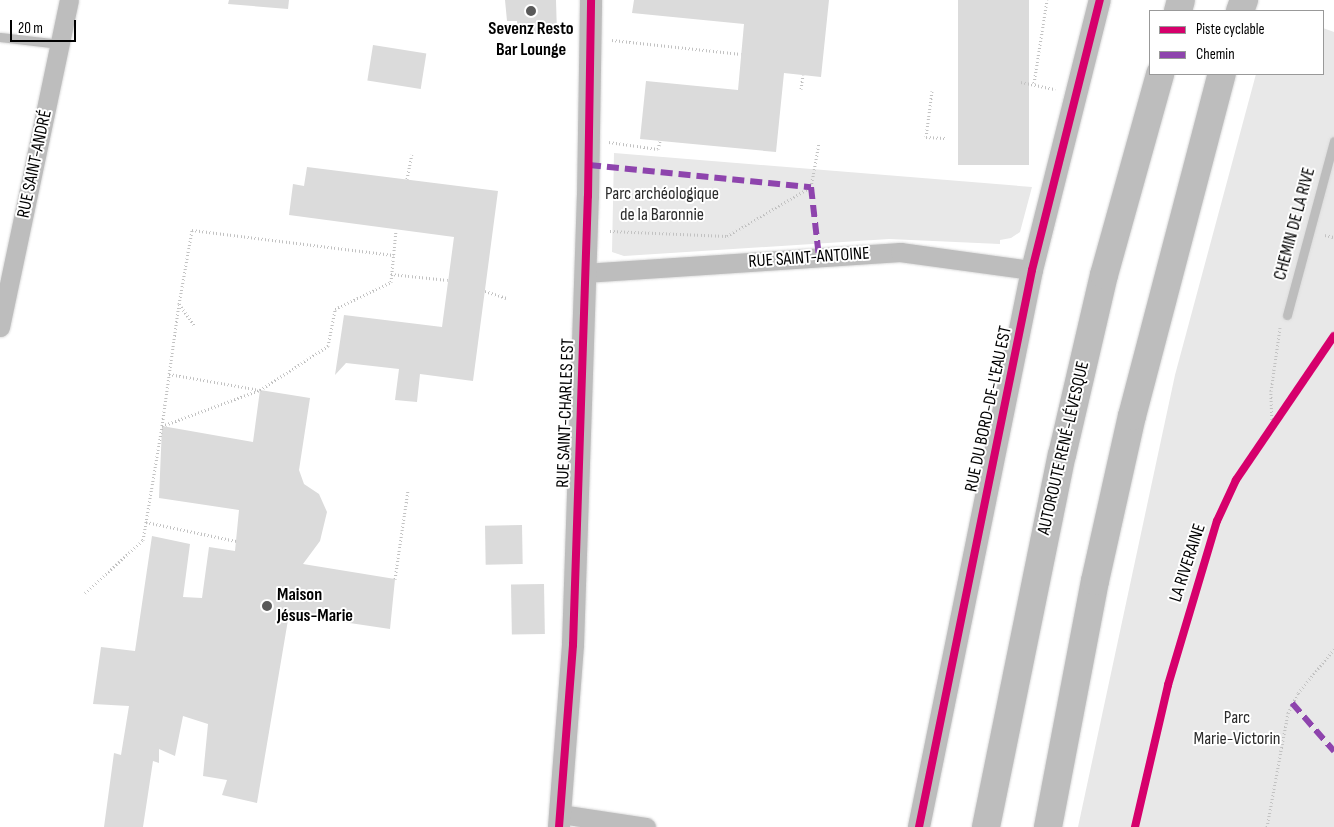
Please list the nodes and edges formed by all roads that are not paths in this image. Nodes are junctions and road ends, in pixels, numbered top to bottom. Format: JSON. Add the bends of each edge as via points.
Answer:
{"nodes":[{"id":1,"x":69,"y":0,"type":"edge"},
{"id":2,"x":590,"y":0,"type":"edge"},
{"id":3,"x":1100,"y":0,"type":"edge"},
{"id":4,"x":0,"y":37,"type":"edge"},
{"id":5,"x":60,"y":44,"type":"junction"},
{"id":6,"x":1160,"y":75,"type":"edge"},
{"id":7,"x":1222,"y":75,"type":"edge"},
{"id":8,"x":1334,"y":141,"type":"edge"},
{"id":9,"x":1032,"y":270,"type":"junction"},
{"id":10,"x":584,"y":273,"type":"junction"},
{"id":11,"x":1287,"y":315,"type":"dead end"},
{"id":12,"x":0,"y":327,"type":"edge"},
{"id":13,"x":560,"y":820,"type":"edge"},
{"id":14,"x":646,"y":827,"type":"edge"},
{"id":15,"x":918,"y":827,"type":"edge"},
{"id":16,"x":986,"y":827,"type":"edge"},
{"id":17,"x":1048,"y":827,"type":"edge"}],
"edges":[{"from":1,"to":5,"type":"street","name":"RUE SAINT-ANDRÉ"},
{"from":2,"to":10,"type":"street","name":"RUE SAINT-CHARLES EST"},
{"from":3,"to":9,"type":"street","name":"RUE DU BORD-DE-L'EAU EST"},
{"from":4,"to":5,"type":"lane"},
{"from":5,"to":12,"type":"street","name":"RUE SAINT-ANDRÉ"},
{"from":6,"to":16,"type":"highway","name":"AUTOROUTE RENÉ-LÉVESQUE","via":[[1104,275],[1064,446]]},
{"from":7,"to":17,"type":"highway","via":[[1132,416],[1095,581]]},
{"from":8,"to":11,"type":"lane","name":"CHEMIN DE LA RIVE"},
{"from":9,"to":10,"type":"street","name":"RUE SAINT-ANTOINE","via":[[900,252]]},
{"from":9,"to":15,"type":"street","name":"RUE DU BORD-DE-L'EAU EST"},
{"from":10,"to":13,"type":"street","name":"RUE SAINT-CHARLES EST","via":[[573,645]]},
{"from":13,"to":14,"type":"street"}]}
